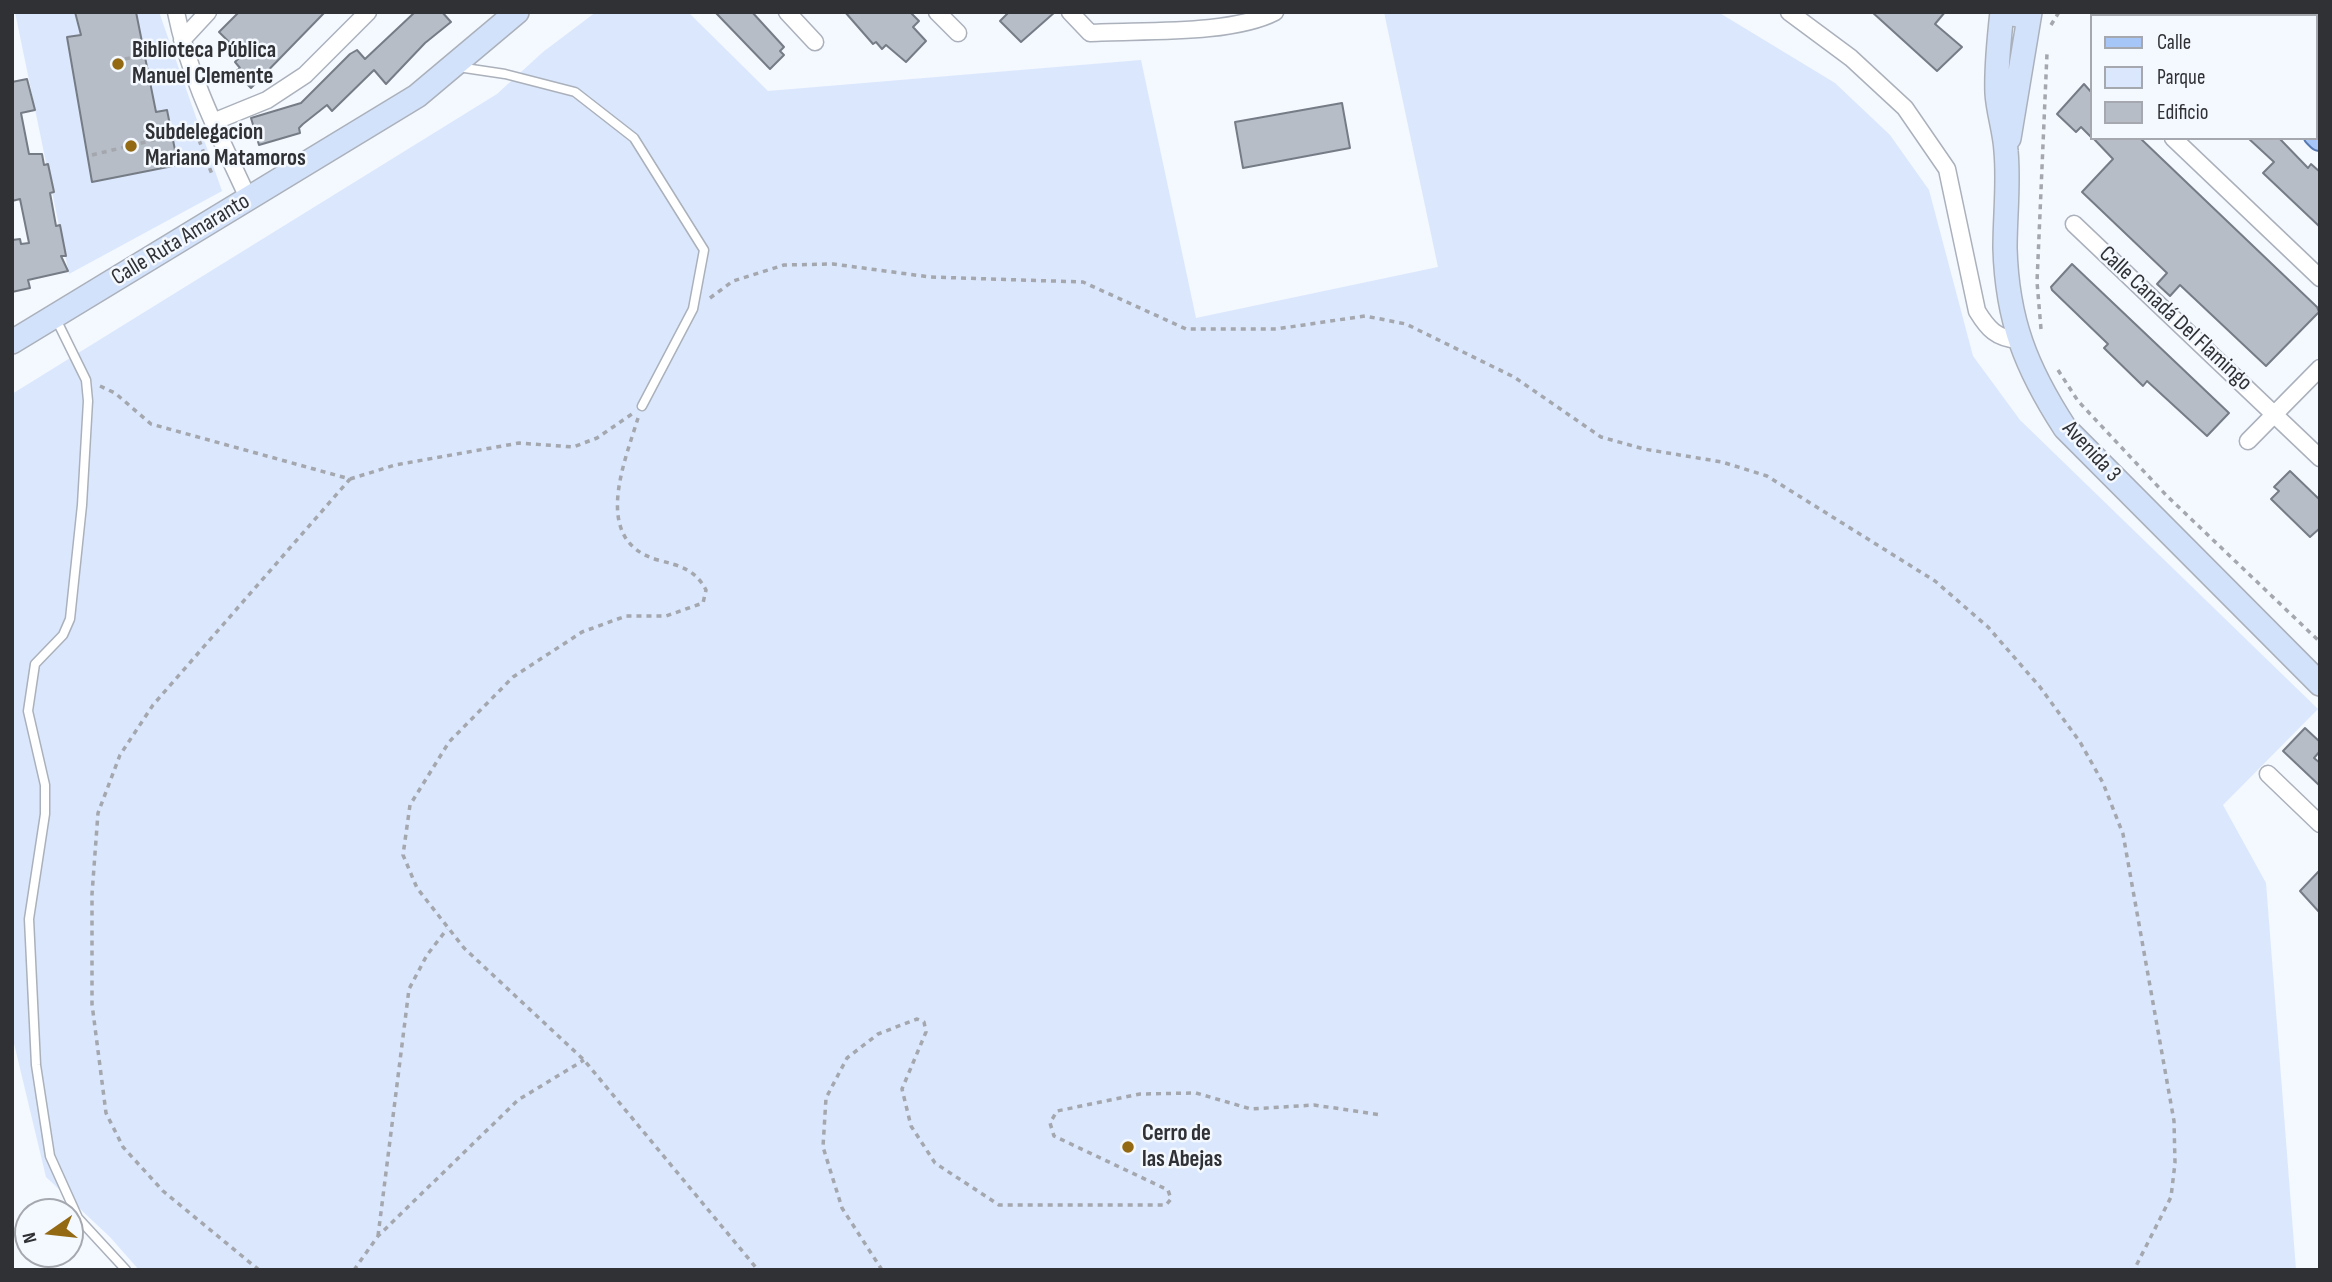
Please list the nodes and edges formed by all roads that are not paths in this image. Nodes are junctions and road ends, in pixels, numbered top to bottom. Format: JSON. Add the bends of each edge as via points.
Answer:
{"nodes":[{"id":1,"x":176,"y":12,"type":"edge"},
{"id":2,"x":208,"y":12,"type":"edge"},
{"id":3,"x":368,"y":12,"type":"edge"},
{"id":4,"x":517,"y":12,"type":"edge"},
{"id":5,"x":787,"y":12,"type":"edge"},
{"id":6,"x":937,"y":12,"type":"edge"},
{"id":7,"x":1070,"y":12,"type":"edge"},
{"id":8,"x":1223,"y":12,"type":"edge"},
{"id":9,"x":1275,"y":12,"type":"edge"},
{"id":10,"x":1789,"y":12,"type":"edge"},
{"id":11,"x":2002,"y":12,"type":"edge"},
{"id":12,"x":2029,"y":15,"type":"edge"},
{"id":13,"x":1235,"y":25,"type":"junction"},
{"id":14,"x":958,"y":33,"type":"dead end"},
{"id":15,"x":182,"y":40,"type":"junction"},
{"id":16,"x":815,"y":42,"type":"dead end"},
{"id":17,"x":452,"y":66,"type":"junction"},
{"id":18,"x":213,"y":122,"type":"junction"},
{"id":19,"x":2175,"y":140,"type":"edge"},
{"id":20,"x":2006,"y":151,"type":"junction"},
{"id":21,"x":249,"y":200,"type":"junction"},
{"id":22,"x":2074,"y":224,"type":"dead end"},
{"id":23,"x":2320,"y":278,"type":"edge"},
{"id":24,"x":55,"y":316,"type":"junction"},
{"id":25,"x":2018,"y":340,"type":"junction"},
{"id":26,"x":12,"y":342,"type":"edge"},
{"id":27,"x":2320,"y":368,"type":"edge"},
{"id":28,"x":642,"y":407,"type":"road end"},
{"id":29,"x":2276,"y":414,"type":"junction"},
{"id":30,"x":2248,"y":441,"type":"dead end"},
{"id":31,"x":2320,"y":457,"type":"edge"},
{"id":32,"x":2320,"y":684,"type":"edge"},
{"id":33,"x":2268,"y":774,"type":"dead end"},
{"id":34,"x":2320,"y":824,"type":"edge"},
{"id":35,"x":126,"y":1270,"type":"edge"}],
"edges":[{"from":1,"to":15,"type":"street"},
{"from":2,"to":15,"type":"street"},
{"from":3,"to":18,"type":"street","via":[[305,75],[267,100]]},
{"from":4,"to":17,"type":"street","name":"Calle Ruta Amaranto"},
{"from":5,"to":16,"type":"street"},
{"from":6,"to":14,"type":"street"},
{"from":7,"to":13,"type":"street","via":[[1090,33]]},
{"from":8,"to":13,"type":"street"},
{"from":9,"to":13,"type":"street"},
{"from":10,"to":25,"type":"street","via":[[1851,58],[1905,108],[1947,169],[1977,311],[1988,329]]},
{"from":11,"to":12,"type":"street"},
{"from":11,"to":20,"type":"street","name":"Avenida 3","via":[[1997,94]]},
{"from":12,"to":20,"type":"street","name":"Avenida 3"},
{"from":15,"to":18,"type":"street"},
{"from":17,"to":21,"type":"street","name":"Calle Ruta Amaranto","via":[[417,96]]},
{"from":17,"to":28,"type":"lane","via":[[575,92],[634,138],[704,250],[694,309]]},
{"from":18,"to":21,"type":"street"},
{"from":19,"to":23,"type":"street"},
{"from":20,"to":25,"type":"street","name":"Avenida 3","via":[[2005,250]]},
{"from":21,"to":24,"type":"street","name":"Calle Ruta Amaranto"},
{"from":22,"to":29,"type":"street","name":"Calle Canadá Del Flamingo"},
{"from":24,"to":26,"type":"street","name":"Calle Ruta Amaranto"},
{"from":24,"to":35,"type":"lane","via":[[86,380],[88,401],[70,619],[63,635],[35,664],[28,711],[45,785],[29,919],[36,1065],[50,1156],[78,1218]]},
{"from":25,"to":32,"type":"street","name":"Avenida 3","via":[[2065,428]]},
{"from":27,"to":29,"type":"street"},
{"from":29,"to":30,"type":"street"},
{"from":29,"to":31,"type":"street","name":"Calle Canadá Del Flamingo"},
{"from":33,"to":34,"type":"street"}]}
